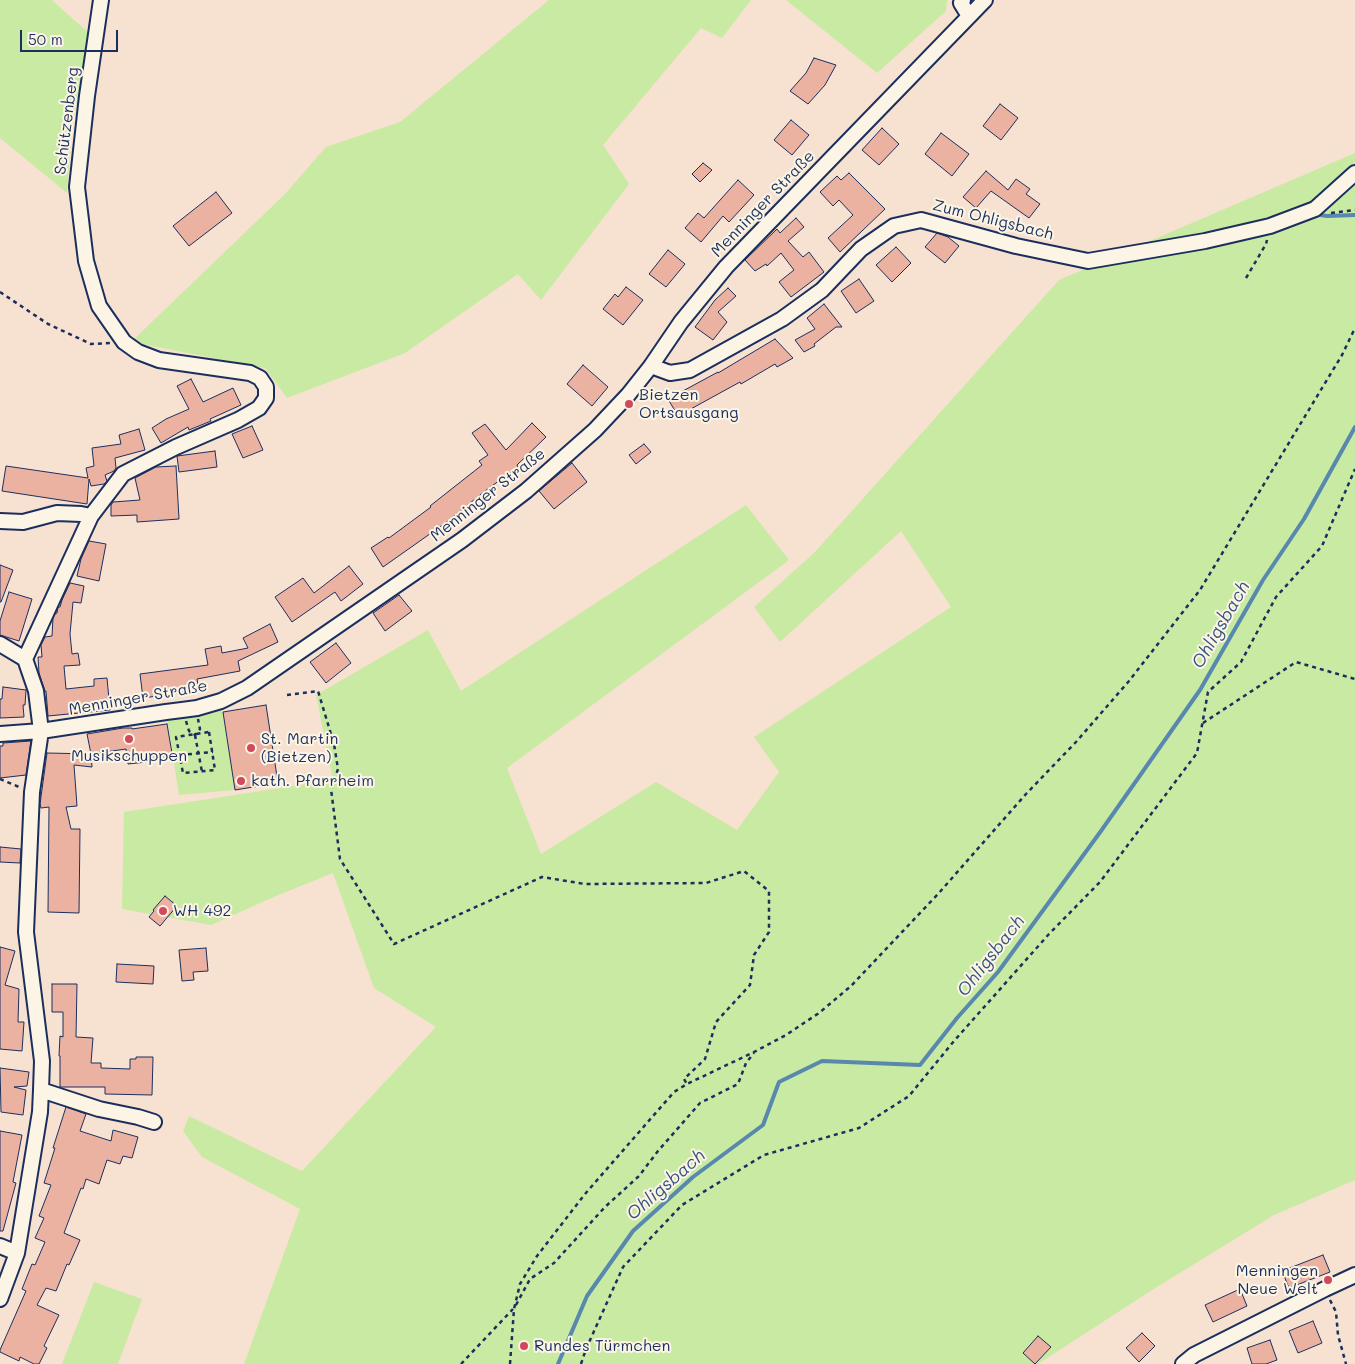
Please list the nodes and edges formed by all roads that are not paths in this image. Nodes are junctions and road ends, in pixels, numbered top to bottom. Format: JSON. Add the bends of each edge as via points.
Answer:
{"nodes":[{"id":1,"x":101,"y":0,"type":"edge"},
{"id":2,"x":963,"y":0,"type":"edge"},
{"id":3,"x":985,"y":0,"type":"edge"},
{"id":4,"x":969,"y":16,"type":"junction"},
{"id":5,"x":1355,"y":173,"type":"edge"},
{"id":6,"x":651,"y":366,"type":"junction"},
{"id":7,"x":91,"y":516,"type":"junction"},
{"id":8,"x":0,"y":521,"type":"edge"},
{"id":9,"x":0,"y":644,"type":"edge"},
{"id":10,"x":26,"y":659,"type":"junction"},
{"id":11,"x":41,"y":731,"type":"junction"},
{"id":12,"x":0,"y":734,"type":"edge"},
{"id":13,"x":41,"y":1090,"type":"junction"},
{"id":14,"x":154,"y":1122,"type":"dead end"},
{"id":15,"x":0,"y":1246,"type":"edge"},
{"id":16,"x":17,"y":1253,"type":"junction"},
{"id":17,"x":1355,"y":1276,"type":"edge"},
{"id":18,"x":0,"y":1299,"type":"edge"},
{"id":19,"x":1183,"y":1364,"type":"edge"}],
"edges":[{"from":1,"to":7,"type":"street","name":"Schützenberg","via":[[77,187],[86,261],[99,306],[124,342],[138,352],[159,360],[250,373],[260,378],[266,387],[266,398],[259,408],[238,420],[123,474]]},
{"from":2,"to":4,"type":"street"},
{"from":3,"to":4,"type":"street","name":"Menninger Straße"},
{"from":4,"to":6,"type":"street","name":"Menninger Straße","via":[[726,267],[681,322]]},
{"from":5,"to":6,"type":"street","name":"Zum Ohligsbach","via":[[1315,209],[1270,226],[1088,261],[1016,246],[921,220],[894,226],[861,249],[822,290],[782,320],[690,370],[670,373]]},
{"from":6,"to":11,"type":"street","name":"Menninger Straße","via":[[595,430],[526,491],[462,540],[247,688],[197,708]]},
{"from":7,"to":8,"type":"street","via":[[57,514],[23,522]]},
{"from":7,"to":10,"type":"street"},
{"from":9,"to":10,"type":"street"},
{"from":10,"to":11,"type":"street","via":[[36,691]]},
{"from":11,"to":12,"type":"street","name":"Menninger Straße"},
{"from":11,"to":13,"type":"street","via":[[32,792],[26,932],[42,1061]]},
{"from":13,"to":14,"type":"street"},
{"from":13,"to":16,"type":"street"},
{"from":15,"to":16,"type":"street"},
{"from":16,"to":18,"type":"street"},
{"from":17,"to":19,"type":"street","via":[[1194,1355]]}]}
